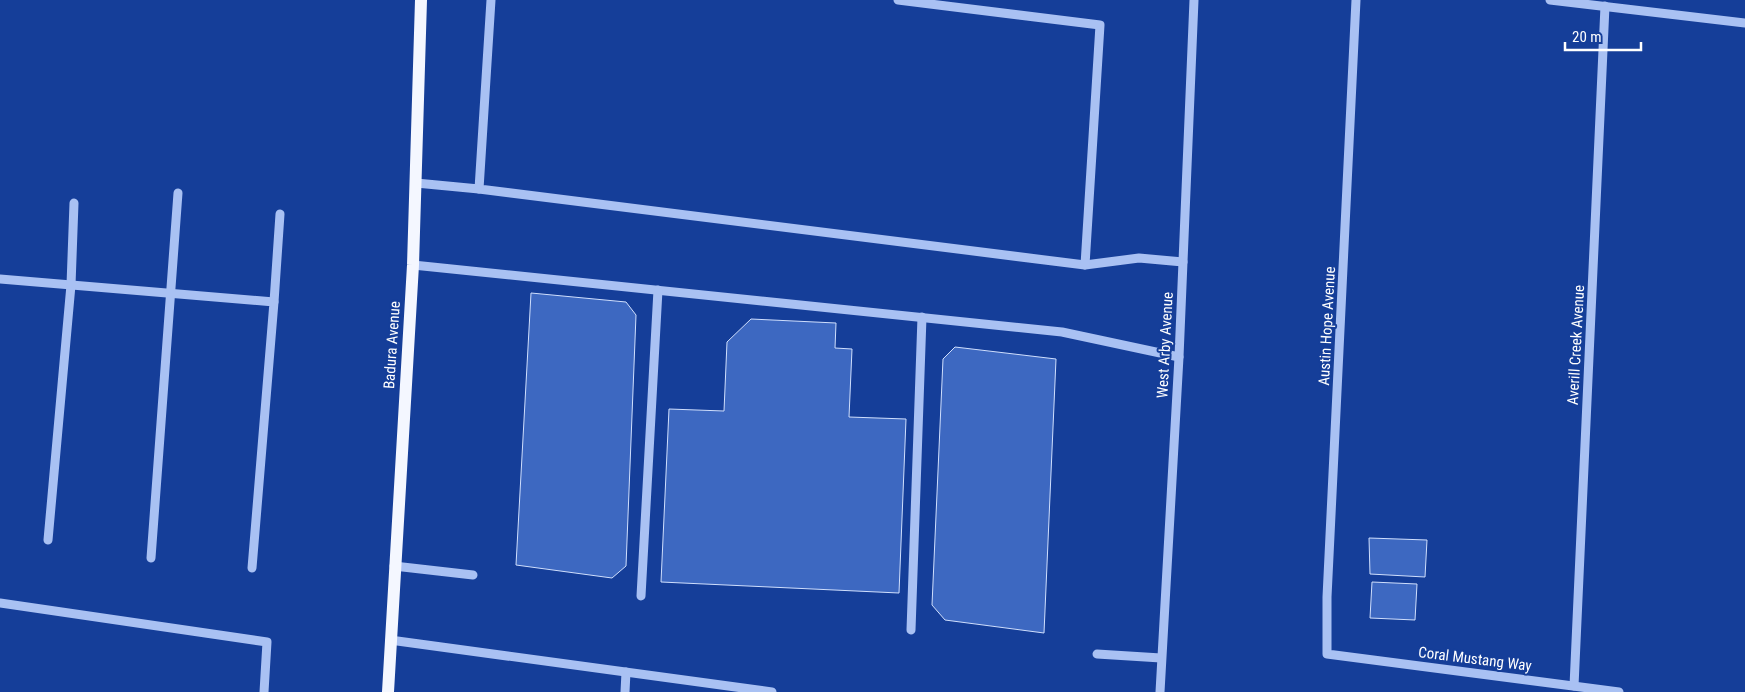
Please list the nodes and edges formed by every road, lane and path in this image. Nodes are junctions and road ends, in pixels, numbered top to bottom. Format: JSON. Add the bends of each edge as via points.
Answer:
{"nodes":[{"id":1,"x":422,"y":0,"type":"edge"},
{"id":2,"x":492,"y":0,"type":"edge"},
{"id":3,"x":898,"y":0,"type":"edge"},
{"id":4,"x":1194,"y":0,"type":"edge"},
{"id":5,"x":1356,"y":0,"type":"edge"},
{"id":6,"x":1550,"y":0,"type":"edge"},
{"id":7,"x":1605,"y":6,"type":"junction"},
{"id":8,"x":1745,"y":23,"type":"edge"},
{"id":9,"x":416,"y":183,"type":"junction"},
{"id":10,"x":479,"y":189,"type":"junction"},
{"id":11,"x":178,"y":193,"type":"dead end"},
{"id":12,"x":74,"y":203,"type":"dead end"},
{"id":13,"x":280,"y":214,"type":"dead end"},
{"id":14,"x":1183,"y":262,"type":"junction"},
{"id":15,"x":413,"y":265,"type":"junction"},
{"id":16,"x":1085,"y":265,"type":"junction"},
{"id":17,"x":0,"y":279,"type":"edge"},
{"id":18,"x":71,"y":285,"type":"junction"},
{"id":19,"x":658,"y":290,"type":"junction"},
{"id":20,"x":171,"y":293,"type":"junction"},
{"id":21,"x":274,"y":302,"type":"junction"},
{"id":22,"x":922,"y":318,"type":"junction"},
{"id":23,"x":1178,"y":357,"type":"junction"},
{"id":24,"x":48,"y":540,"type":"dead end"},
{"id":25,"x":151,"y":558,"type":"dead end"},
{"id":26,"x":394,"y":566,"type":"junction"},
{"id":27,"x":252,"y":568,"type":"dead end"},
{"id":28,"x":473,"y":576,"type":"dead end"},
{"id":29,"x":641,"y":596,"type":"dead end"},
{"id":30,"x":0,"y":603,"type":"edge"},
{"id":31,"x":911,"y":630,"type":"dead end"},
{"id":32,"x":390,"y":640,"type":"junction"},
{"id":33,"x":1097,"y":654,"type":"dead end"},
{"id":34,"x":1327,"y":654,"type":"joint"},
{"id":35,"x":1161,"y":658,"type":"junction"},
{"id":36,"x":626,"y":672,"type":"junction"},
{"id":37,"x":1574,"y":686,"type":"junction"},
{"id":38,"x":264,"y":692,"type":"edge"},
{"id":39,"x":388,"y":692,"type":"edge"},
{"id":40,"x":625,"y":692,"type":"edge"},
{"id":41,"x":772,"y":692,"type":"edge"},
{"id":42,"x":1160,"y":692,"type":"edge"},
{"id":43,"x":1619,"y":692,"type":"edge"}],
"edges":[{"from":1,"to":9,"type":"main road","name":"Badura Avenue"},
{"from":2,"to":10,"type":"street"},
{"from":3,"to":16,"type":"street","via":[[1100,25]]},
{"from":4,"to":14,"type":"street","name":"West Arby Avenue"},
{"from":5,"to":34,"type":"street","name":"Austin Hope Avenue"},
{"from":6,"to":7,"type":"street"},
{"from":7,"to":8,"type":"street"},
{"from":7,"to":37,"type":"street","name":"Averill Creek Avenue"},
{"from":9,"to":10,"type":"street"},
{"from":9,"to":15,"type":"main road","name":"Badura Avenue"},
{"from":10,"to":16,"type":"street"},
{"from":11,"to":20,"type":"street"},
{"from":12,"to":18,"type":"street"},
{"from":13,"to":21,"type":"street"},
{"from":14,"to":16,"type":"street","via":[[1139,258]]},
{"from":14,"to":23,"type":"street","name":"West Arby Avenue"},
{"from":15,"to":19,"type":"street"},
{"from":15,"to":26,"type":"main road","name":"Badura Avenue"},
{"from":17,"to":18,"type":"street"},
{"from":18,"to":20,"type":"street"},
{"from":18,"to":24,"type":"street"},
{"from":19,"to":22,"type":"street"},
{"from":19,"to":29,"type":"street"},
{"from":20,"to":21,"type":"street"},
{"from":20,"to":25,"type":"street"},
{"from":21,"to":27,"type":"street"},
{"from":22,"to":23,"type":"street","via":[[1062,332]]},
{"from":22,"to":31,"type":"street"},
{"from":23,"to":35,"type":"street","name":"West Arby Avenue"},
{"from":26,"to":28,"type":"street"},
{"from":26,"to":32,"type":"main road","name":"Badura Avenue"},
{"from":30,"to":38,"type":"street","via":[[267,642]]},
{"from":32,"to":36,"type":"street"},
{"from":32,"to":39,"type":"main road","name":"Badura Avenue"},
{"from":33,"to":35,"type":"street"},
{"from":34,"to":37,"type":"street","name":"Coral Mustang Way"},
{"from":35,"to":42,"type":"street","name":"West Arby Avenue"},
{"from":36,"to":40,"type":"street"},
{"from":36,"to":41,"type":"street"},
{"from":37,"to":43,"type":"street","name":"Coral Mustang Way"}]}
